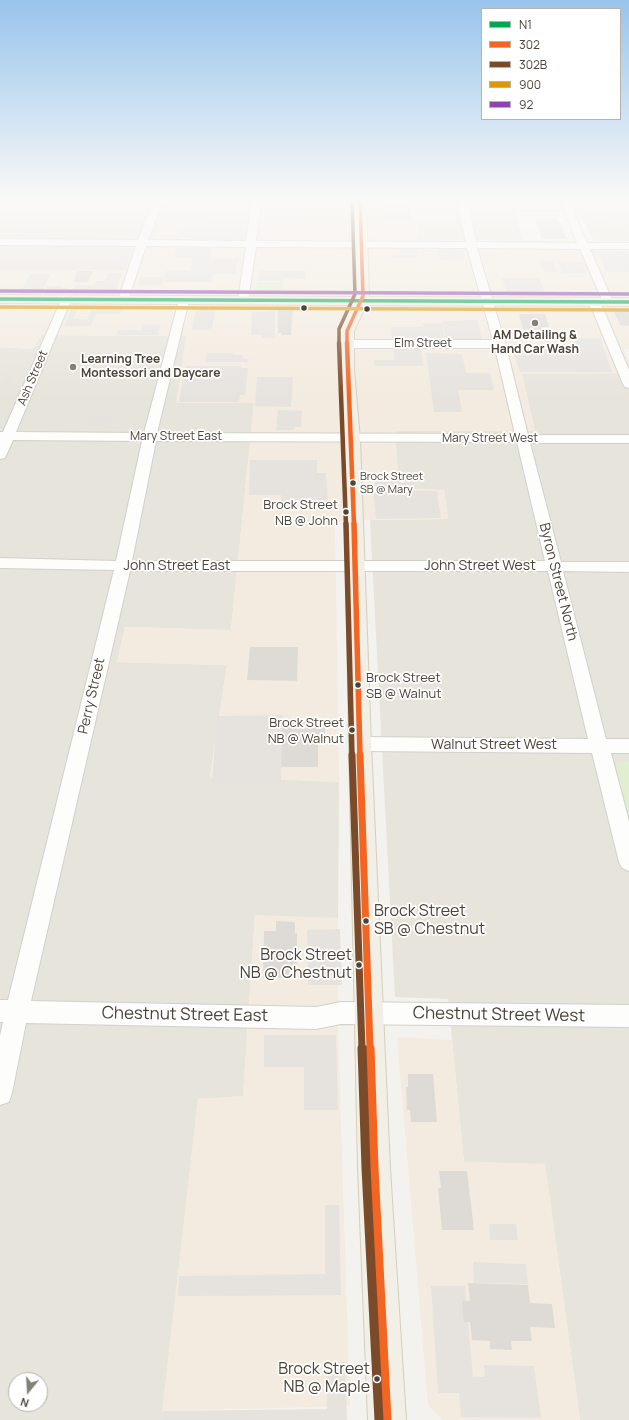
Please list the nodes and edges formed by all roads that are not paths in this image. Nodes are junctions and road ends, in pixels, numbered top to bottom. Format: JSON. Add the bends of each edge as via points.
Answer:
{"nodes":[{"id":1,"x":134,"y":266,"type":"edge"},
{"id":2,"x":248,"y":266,"type":"edge"},
{"id":3,"x":363,"y":266,"type":"edge"},
{"id":4,"x":476,"y":266,"type":"edge"},
{"id":5,"x":593,"y":266,"type":"edge"},
{"id":6,"x":0,"y":299,"type":"edge"},
{"id":7,"x":66,"y":300,"type":"junction"},
{"id":8,"x":123,"y":300,"type":"junction"},
{"id":9,"x":184,"y":300,"type":"junction"},
{"id":10,"x":243,"y":301,"type":"junction"},
{"id":11,"x":311,"y":301,"type":"junction"},
{"id":12,"x":362,"y":301,"type":"junction"},
{"id":13,"x":486,"y":302,"type":"junction"},
{"id":14,"x":592,"y":302,"type":"junction"},
{"id":15,"x":608,"y":302,"type":"junction"},
{"id":16,"x":629,"y":302,"type":"edge"},
{"id":17,"x":353,"y":315,"type":"junction"},
{"id":18,"x":347,"y":344,"type":"junction"},
{"id":19,"x":499,"y":344,"type":"junction"},
{"id":20,"x":629,"y":384,"type":"edge"},
{"id":21,"x":4,"y":436,"type":"edge"},
{"id":22,"x":150,"y":436,"type":"junction"},
{"id":23,"x":352,"y":439,"type":"junction"},
{"id":24,"x":522,"y":439,"type":"junction"},
{"id":25,"x":629,"y":439,"type":"edge"},
{"id":26,"x":0,"y":455,"type":"edge"},
{"id":27,"x":0,"y":563,"type":"edge"},
{"id":28,"x":355,"y":565,"type":"junction"},
{"id":29,"x":123,"y":566,"type":"junction"},
{"id":30,"x":554,"y":566,"type":"junction"},
{"id":31,"x":629,"y":567,"type":"edge"},
{"id":32,"x":360,"y":744,"type":"junction"},
{"id":33,"x":600,"y":746,"type":"junction"},
{"id":34,"x":629,"y":746,"type":"edge"},
{"id":35,"x":629,"y":862,"type":"edge"},
{"id":36,"x":8,"y":1011,"type":"edge"},
{"id":37,"x":369,"y":1013,"type":"junction"},
{"id":38,"x":629,"y":1016,"type":"edge"},
{"id":39,"x":0,"y":1093,"type":"edge"},
{"id":40,"x":387,"y":1420,"type":"edge"}],
"edges":[{"from":1,"to":8,"type":"street"},
{"from":2,"to":10,"type":"street"},
{"from":3,"to":12,"type":"main road"},
{"from":4,"to":13,"type":"street","name":"Byron Street North"},
{"from":5,"to":15,"type":"street"},
{"from":6,"to":7,"type":"main road"},
{"from":7,"to":8,"type":"main road"},
{"from":7,"to":21,"type":"street","name":"Ash Street"},
{"from":8,"to":9,"type":"main road"},
{"from":9,"to":10,"type":"main road"},
{"from":9,"to":22,"type":"street","name":"Perry Street"},
{"from":10,"to":11,"type":"main road"},
{"from":11,"to":12,"type":"main road"},
{"from":11,"to":17,"type":"main road","via":[[342,307]]},
{"from":12,"to":13,"type":"main road"},
{"from":12,"to":17,"type":"main road"},
{"from":13,"to":14,"type":"main road"},
{"from":13,"to":19,"type":"street","name":"Byron Street North"},
{"from":14,"to":15,"type":"main road"},
{"from":14,"to":20,"type":"street","via":[[597,308]]},
{"from":15,"to":16,"type":"main road"},
{"from":17,"to":18,"type":"main road","via":[[347,330]]},
{"from":18,"to":19,"type":"street","name":"Elm Street"},
{"from":18,"to":23,"type":"main road"},
{"from":19,"to":24,"type":"street","name":"Byron Street North"},
{"from":21,"to":22,"type":"street","name":"Mary Street East"},
{"from":21,"to":26,"type":"street","name":"Ash Street"},
{"from":22,"to":23,"type":"street","name":"Mary Street East"},
{"from":22,"to":29,"type":"street","name":"Perry Street"},
{"from":23,"to":24,"type":"street","name":"Mary Street West"},
{"from":23,"to":28,"type":"main road"},
{"from":24,"to":25,"type":"street","name":"Mary Street West"},
{"from":24,"to":30,"type":"street","name":"Byron Street North"},
{"from":27,"to":29,"type":"street","name":"John Street East"},
{"from":28,"to":29,"type":"street","name":"John Street East"},
{"from":28,"to":30,"type":"street","name":"John Street West"},
{"from":28,"to":32,"type":"main road"},
{"from":29,"to":36,"type":"street","name":"Perry Street"},
{"from":30,"to":31,"type":"street","name":"John Street West"},
{"from":30,"to":33,"type":"street","name":"Byron Street North"},
{"from":32,"to":33,"type":"street","name":"Walnut Street West"},
{"from":32,"to":37,"type":"main road"},
{"from":33,"to":34,"type":"street","name":"Walnut Street West"},
{"from":33,"to":35,"type":"street","name":"Byron Street North"},
{"from":36,"to":37,"type":"street","name":"Chestnut Street East","via":[[316,1018],[342,1013]]},
{"from":36,"to":39,"type":"street","name":"Perry Street"},
{"from":37,"to":38,"type":"street","name":"Chestnut Street West"},
{"from":37,"to":40,"type":"main road"}]}
